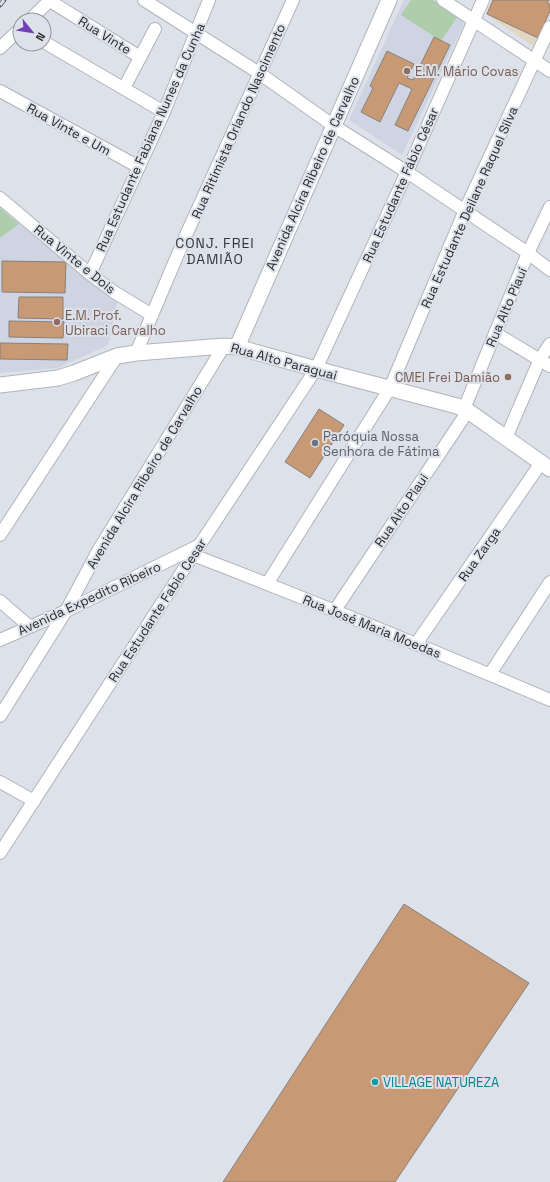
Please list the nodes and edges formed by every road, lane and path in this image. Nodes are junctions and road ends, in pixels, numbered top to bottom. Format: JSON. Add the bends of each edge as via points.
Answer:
{"nodes":[{"id":1,"x":50,"y":0,"type":"edge"},
{"id":2,"x":144,"y":0,"type":"edge"},
{"id":3,"x":209,"y":0,"type":"edge"},
{"id":4,"x":293,"y":0,"type":"edge"},
{"id":5,"x":388,"y":0,"type":"edge"},
{"id":6,"x":443,"y":0,"type":"edge"},
{"id":7,"x":483,"y":0,"type":"edge"},
{"id":8,"x":38,"y":12,"type":"edge"},
{"id":9,"x":474,"y":20,"type":"junction"},
{"id":10,"x":550,"y":27,"type":"edge"},
{"id":11,"x":155,"y":29,"type":"dead end"},
{"id":12,"x":196,"y":32,"type":"junction"},
{"id":13,"x":12,"y":37,"type":"edge"},
{"id":14,"x":52,"y":47,"type":"edge"},
{"id":15,"x":0,"y":48,"type":"edge"},
{"id":16,"x":140,"y":57,"type":"junction"},
{"id":17,"x":535,"y":61,"type":"junction"},
{"id":18,"x":550,"y":71,"type":"edge"},
{"id":19,"x":259,"y":72,"type":"junction"},
{"id":20,"x":124,"y":88,"type":"junction"},
{"id":21,"x":0,"y":91,"type":"edge"},
{"id":22,"x":164,"y":112,"type":"junction"},
{"id":23,"x":334,"y":126,"type":"junction"},
{"id":24,"x":138,"y":167,"type":"junction"},
{"id":25,"x":407,"y":172,"type":"junction"},
{"id":26,"x":0,"y":198,"type":"edge"},
{"id":27,"x":550,"y":207,"type":"edge"},
{"id":28,"x":465,"y":210,"type":"junction"},
{"id":29,"x":528,"y":252,"type":"junction"},
{"id":30,"x":550,"y":270,"type":"edge"},
{"id":31,"x":90,"y":274,"type":"junction"},
{"id":32,"x":152,"y":315,"type":"junction"},
{"id":33,"x":495,"y":333,"type":"junction"},
{"id":34,"x":550,"y":344,"type":"edge"},
{"id":35,"x":231,"y":346,"type":"junction"},
{"id":36,"x":136,"y":353,"type":"junction"},
{"id":37,"x":117,"y":356,"type":"junction"},
{"id":38,"x":540,"y":359,"type":"junction"},
{"id":39,"x":550,"y":366,"type":"edge"},
{"id":40,"x":316,"y":369,"type":"junction"},
{"id":41,"x":0,"y":385,"type":"edge"},
{"id":42,"x":390,"y":388,"type":"junction"},
{"id":43,"x":466,"y":410,"type":"junction"},
{"id":44,"x":506,"y":438,"type":"junction"},
{"id":45,"x":546,"y":466,"type":"edge"},
{"id":46,"x":4,"y":520,"type":"edge"},
{"id":47,"x":0,"y":535,"type":"edge"},
{"id":48,"x":199,"y":545,"type":"junction"},
{"id":49,"x":192,"y":555,"type":"junction"},
{"id":50,"x":550,"y":582,"type":"edge"},
{"id":51,"x":267,"y":584,"type":"junction"},
{"id":52,"x":0,"y":602,"type":"edge"},
{"id":53,"x":334,"y":610,"type":"junction"},
{"id":54,"x":66,"y":611,"type":"junction"},
{"id":55,"x":29,"y":626,"type":"junction"},
{"id":56,"x":0,"y":640,"type":"edge"},
{"id":57,"x":416,"y":644,"type":"junction"},
{"id":58,"x":490,"y":674,"type":"junction"},
{"id":59,"x":550,"y":700,"type":"edge"},
{"id":60,"x":0,"y":716,"type":"edge"},
{"id":61,"x":0,"y":782,"type":"edge"},
{"id":62,"x":34,"y":801,"type":"junction"},
{"id":63,"x":0,"y":853,"type":"edge"}],
"edges":[{"from":1,"to":8,"type":"street"},
{"from":1,"to":16,"type":"street","name":"Rua Vinte"},
{"from":2,"to":12,"type":"street"},
{"from":3,"to":12,"type":"street","name":"Rua Estudante Fabiana Nunes da Cunha"},
{"from":4,"to":19,"type":"street","name":"Rua Ritimista Orlando Nascimento"},
{"from":5,"to":23,"type":"street","name":"Avenida Alcira Ribeiro de Carvalho"},
{"from":6,"to":9,"type":"street"},
{"from":7,"to":9,"type":"street","name":"Rua Estudante Fábio César"},
{"from":9,"to":17,"type":"street"},
{"from":9,"to":25,"type":"street","name":"Rua Estudante Fábio César"},
{"from":10,"to":17,"type":"street","name":"Rua Estudante Deilane Raquel Silva"},
{"from":11,"to":16,"type":"street"},
{"from":12,"to":19,"type":"street"},
{"from":12,"to":22,"type":"street","name":"Rua Estudante Fabiana Nunes da Cunha"},
{"from":13,"to":15,"type":"street"},
{"from":14,"to":20,"type":"street"},
{"from":16,"to":20,"type":"street"},
{"from":17,"to":18,"type":"street"},
{"from":17,"to":28,"type":"street","name":"Rua Estudante Deilane Raquel Silva"},
{"from":19,"to":23,"type":"street"},
{"from":19,"to":32,"type":"street","name":"Rua Ritimista Orlando Nascimento"},
{"from":20,"to":22,"type":"street"},
{"from":21,"to":24,"type":"street","name":"Rua Vinte e Um"},
{"from":22,"to":24,"type":"street","name":"Rua Estudante Fabiana Nunes da Cunha"},
{"from":23,"to":25,"type":"street"},
{"from":23,"to":35,"type":"street","name":"Avenida Alcira Ribeiro de Carvalho","via":[[277,254]]},
{"from":24,"to":31,"type":"street","name":"Rua Estudante Fabiana Nunes da Cunha"},
{"from":25,"to":28,"type":"street"},
{"from":25,"to":40,"type":"street","name":"Rua Estudante Fábio César"},
{"from":26,"to":31,"type":"street","name":"Rua Vinte e Dois"},
{"from":27,"to":29,"type":"street","name":"Rua Alto Piauí"},
{"from":28,"to":29,"type":"street"},
{"from":28,"to":42,"type":"street","name":"Rua Estudante Deilane Raquel Silva"},
{"from":29,"to":30,"type":"street"},
{"from":29,"to":33,"type":"street","name":"Rua Alto Piauí"},
{"from":31,"to":32,"type":"street","name":"Rua Vinte e Dois"},
{"from":32,"to":36,"type":"street","name":"Rua Ritimista Orlando Nascimento"},
{"from":33,"to":38,"type":"street"},
{"from":33,"to":43,"type":"street","name":"Rua Alto Piauí"},
{"from":34,"to":38,"type":"street"},
{"from":35,"to":36,"type":"street","name":"Rua Alto Paraguai"},
{"from":35,"to":40,"type":"street","name":"Rua Alto Paraguai"},
{"from":35,"to":54,"type":"street","name":"Avenida Alcira Ribeiro de Carvalho","via":[[98,551]]},
{"from":36,"to":37,"type":"street","name":"Rua Alto Paraguai"},
{"from":37,"to":41,"type":"street","name":"Rua Alto Paraguai","via":[[58,378]]},
{"from":37,"to":46,"type":"street"},
{"from":38,"to":39,"type":"street"},
{"from":38,"to":44,"type":"street"},
{"from":40,"to":42,"type":"street","name":"Rua Alto Paraguai"},
{"from":40,"to":48,"type":"street","name":"Rua Estudante Fabio Cesar"},
{"from":42,"to":43,"type":"street","name":"Rua Alto Paraguai"},
{"from":42,"to":51,"type":"street","name":"Rua Estudante Deilane Raquel Silva"},
{"from":43,"to":44,"type":"street","name":"Rua Alto Paraguai"},
{"from":43,"to":53,"type":"street","name":"Rua Alto Piaui"},
{"from":44,"to":45,"type":"street","name":"Rua Alto Paraguai"},
{"from":45,"to":57,"type":"street","name":"Rua Zarga"},
{"from":46,"to":47,"type":"street"},
{"from":48,"to":49,"type":"street","name":"Rua Estudante Fabio Cesar"},
{"from":48,"to":54,"type":"street","name":"Avenida Expedito Ribeiro"},
{"from":49,"to":51,"type":"street","name":"Rua José Maria Moedas"},
{"from":49,"to":62,"type":"street","name":"Rua Estudante Fabio Cesar"},
{"from":50,"to":58,"type":"street"},
{"from":51,"to":53,"type":"street","name":"Rua José Maria Moedas"},
{"from":52,"to":55,"type":"street"},
{"from":53,"to":57,"type":"street","name":"Rua José Maria Moedas"},
{"from":54,"to":55,"type":"street","name":"Avenida Expedito Ribeiro"},
{"from":54,"to":60,"type":"street","name":"Avenida Alcira Ribeiro de Carvalho"},
{"from":55,"to":56,"type":"street","name":"Avenida Expedito Ribeiro"},
{"from":57,"to":58,"type":"street","name":"Rua José Maria Moedas"},
{"from":58,"to":59,"type":"street","name":"Rua José Maria Moedas"},
{"from":61,"to":62,"type":"street"},
{"from":62,"to":63,"type":"street","name":"Rua Estudante Fabio Cesar"}]}
